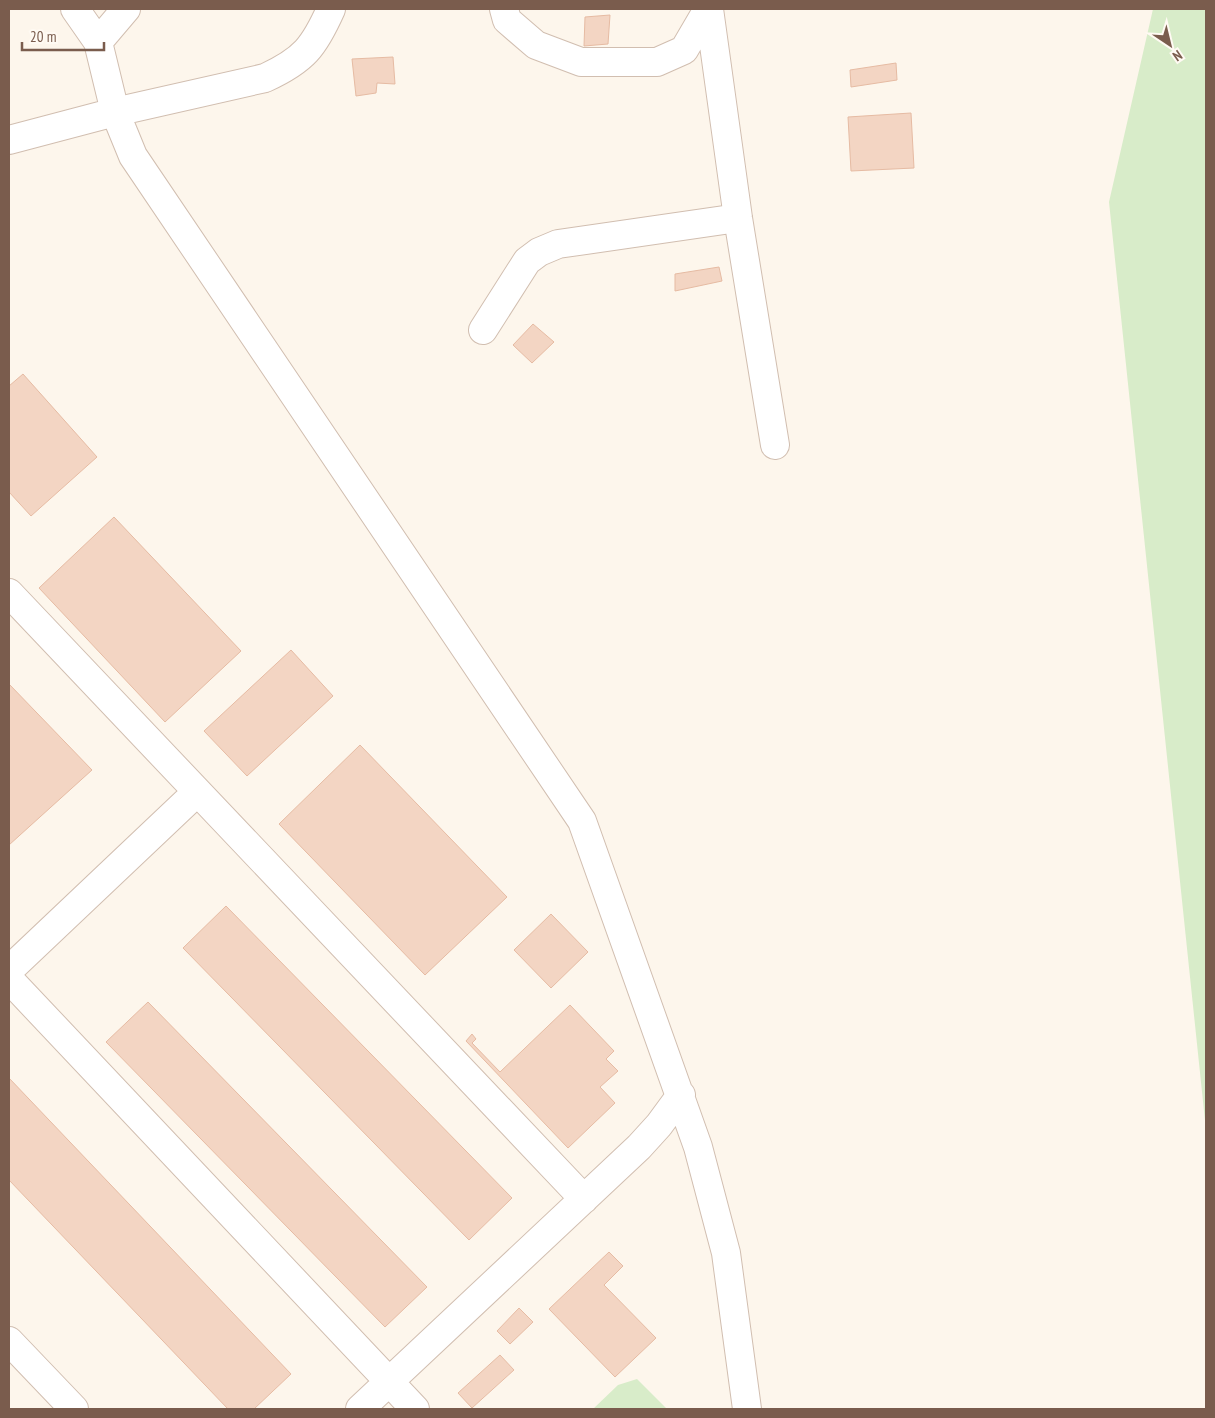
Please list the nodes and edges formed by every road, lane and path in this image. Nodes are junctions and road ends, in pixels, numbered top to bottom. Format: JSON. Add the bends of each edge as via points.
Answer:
{"nodes":[{"id":1,"x":75,"y":9,"type":"edge"},
{"id":2,"x":126,"y":9,"type":"edge"},
{"id":3,"x":331,"y":9,"type":"edge"},
{"id":4,"x":504,"y":9,"type":"edge"},
{"id":5,"x":708,"y":9,"type":"edge"},
{"id":6,"x":98,"y":42,"type":"junction"},
{"id":7,"x":115,"y":112,"type":"junction"},
{"id":8,"x":9,"y":140,"type":"edge"},
{"id":9,"x":738,"y":218,"type":"junction"},
{"id":10,"x":483,"y":330,"type":"dead end"},
{"id":11,"x":775,"y":445,"type":"dead end"},
{"id":12,"x":9,"y":593,"type":"edge"},
{"id":13,"x":197,"y":792,"type":"junction"},
{"id":14,"x":9,"y":970,"type":"edge"},
{"id":15,"x":9,"y":979,"type":"edge"},
{"id":16,"x":681,"y":1095,"type":"junction"},
{"id":17,"x":584,"y":1199,"type":"junction"},
{"id":18,"x":9,"y":1341,"type":"edge"},
{"id":19,"x":389,"y":1381,"type":"junction"},
{"id":20,"x":74,"y":1409,"type":"edge"},
{"id":21,"x":360,"y":1409,"type":"edge"},
{"id":22,"x":415,"y":1409,"type":"edge"},
{"id":23,"x":747,"y":1409,"type":"edge"}],
"edges":[{"from":1,"to":6,"type":"lane"},
{"from":2,"to":6,"type":"lane"},
{"from":3,"to":7,"type":"lane","via":[[318,39],[286,69],[265,78]]},
{"from":4,"to":5,"type":"lane","via":[[506,20],[536,45],[582,62],[657,62],[684,50]]},
{"from":5,"to":9,"type":"lane"},
{"from":6,"to":7,"type":"lane"},
{"from":7,"to":8,"type":"lane"},
{"from":7,"to":16,"type":"lane","via":[[133,156],[582,821]]},
{"from":9,"to":10,"type":"lane","via":[[558,244],[538,252],[528,261]]},
{"from":9,"to":11,"type":"lane"},
{"from":12,"to":13,"type":"lane"},
{"from":13,"to":14,"type":"lane"},
{"from":13,"to":17,"type":"lane"},
{"from":15,"to":19,"type":"lane"},
{"from":16,"to":17,"type":"lane","via":[[659,1125]]},
{"from":16,"to":23,"type":"lane","via":[[726,1253]]},
{"from":17,"to":19,"type":"lane"},
{"from":18,"to":20,"type":"lane"},
{"from":19,"to":21,"type":"lane"},
{"from":19,"to":22,"type":"lane"}]}
